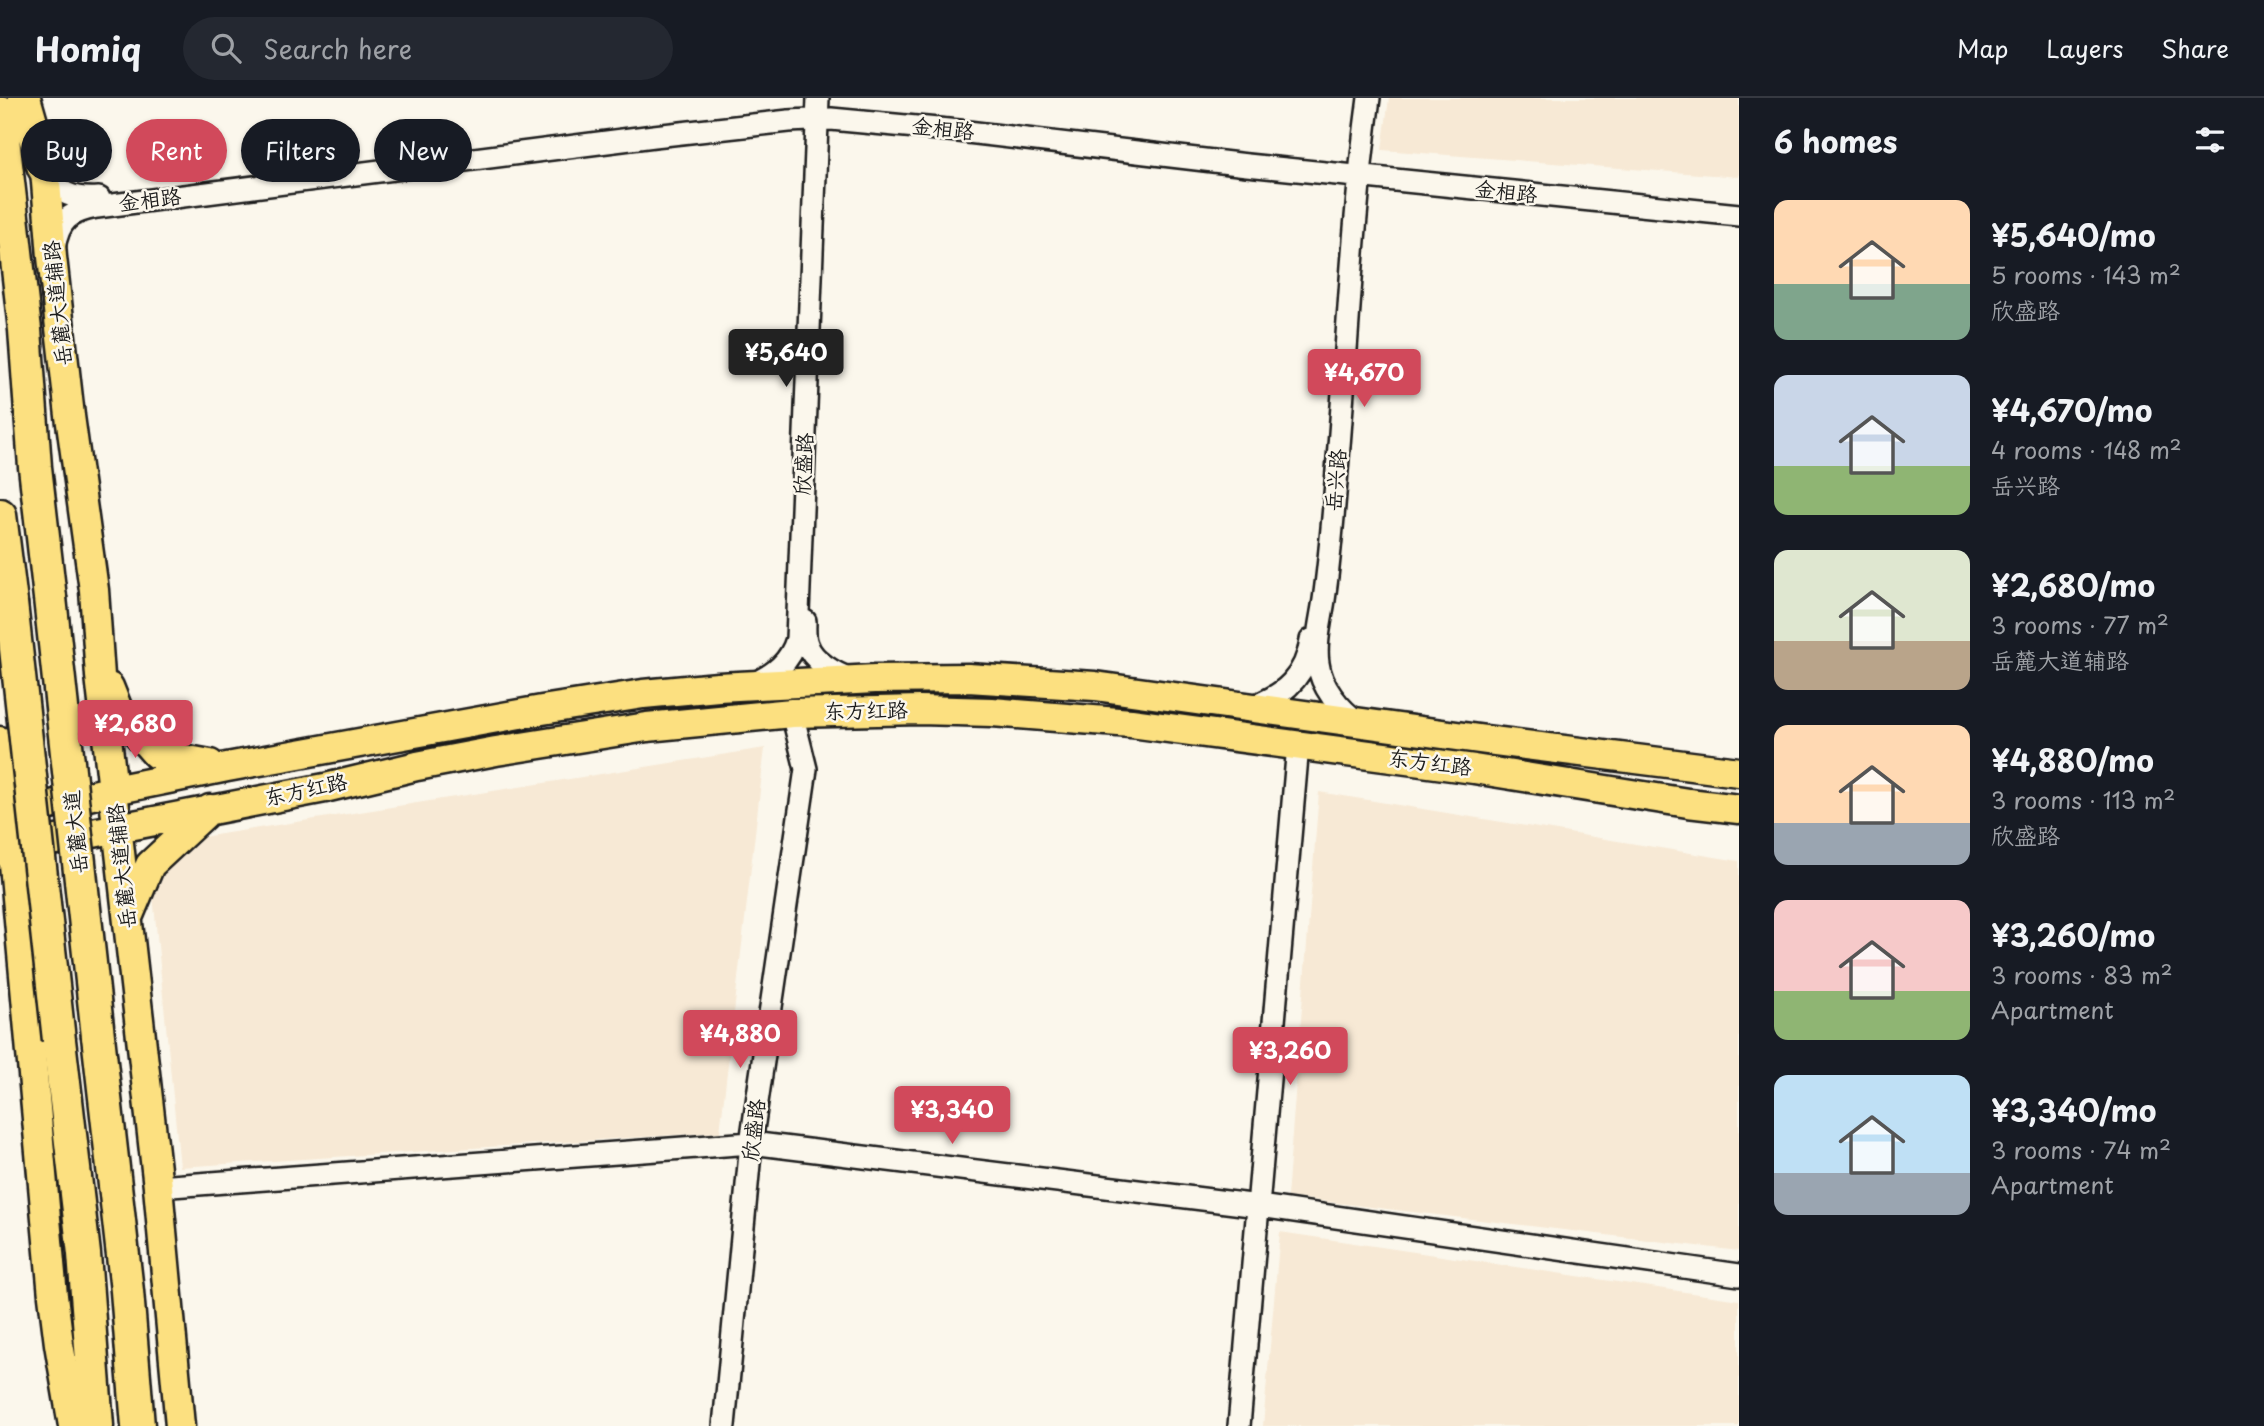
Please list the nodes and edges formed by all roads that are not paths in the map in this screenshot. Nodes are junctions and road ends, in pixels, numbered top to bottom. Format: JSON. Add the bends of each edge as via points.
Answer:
{"nodes":[{"id":1,"x":24,"y":98,"type":"edge"},
{"id":2,"x":40,"y":98,"type":"edge"},
{"id":3,"x":1360,"y":98,"type":"edge"},
{"id":4,"x":1369,"y":98,"type":"edge"},
{"id":5,"x":822,"y":109,"type":"edge"},
{"id":6,"x":0,"y":112,"type":"edge"},
{"id":7,"x":30,"y":119,"type":"edge"},
{"id":8,"x":41,"y":119,"type":"edge"},
{"id":9,"x":1355,"y":172,"type":"junction"},
{"id":10,"x":45,"y":182,"type":"edge"},
{"id":11,"x":52,"y":182,"type":"edge"},
{"id":12,"x":1739,"y":207,"type":"edge"},
{"id":13,"x":1739,"y":215,"type":"edge"},
{"id":14,"x":52,"y":257,"type":"junction"},
{"id":15,"x":0,"y":515,"type":"edge"},
{"id":16,"x":99,"y":666,"type":"junction"},
{"id":17,"x":851,"y":680,"type":"junction"},
{"id":18,"x":753,"y":684,"type":"junction"},
{"id":19,"x":1251,"y":707,"type":"junction"},
{"id":20,"x":792,"y":713,"type":"junction"},
{"id":21,"x":1359,"y":723,"type":"junction"},
{"id":22,"x":0,"y":741,"type":"edge"},
{"id":23,"x":1298,"y":745,"type":"junction"},
{"id":24,"x":227,"y":767,"type":"junction"},
{"id":25,"x":1739,"y":772,"type":"edge"},
{"id":26,"x":114,"y":790,"type":"junction"},
{"id":27,"x":210,"y":809,"type":"junction"},
{"id":28,"x":1739,"y":809,"type":"edge"},
{"id":29,"x":5,"y":816,"type":"edge"},
{"id":30,"x":118,"y":827,"type":"junction"},
{"id":31,"x":6,"y":850,"type":"edge"},
{"id":32,"x":128,"y":917,"type":"junction"},
{"id":33,"x":0,"y":923,"type":"edge"},
{"id":34,"x":21,"y":944,"type":"junction"},
{"id":35,"x":751,"y":1143,"type":"junction"},
{"id":36,"x":158,"y":1186,"type":"junction"},
{"id":37,"x":1259,"y":1206,"type":"junction"},
{"id":38,"x":1739,"y":1275,"type":"edge"},
{"id":39,"x":73,"y":1426,"type":"edge"},
{"id":40,"x":97,"y":1426,"type":"edge"},
{"id":41,"x":138,"y":1426,"type":"edge"},
{"id":42,"x":180,"y":1426,"type":"edge"},
{"id":43,"x":724,"y":1426,"type":"edge"},
{"id":44,"x":1240,"y":1426,"type":"edge"}],
"edges":[{"from":1,"to":7,"type":"highway"},
{"from":2,"to":8,"type":"main road","name":"岳麓大道辅路"},
{"from":3,"to":9,"type":"street","name":"岳兴路"},
{"from":4,"to":9,"type":"street","name":"岳兴路"},
{"from":5,"to":9,"type":"street","name":"金相路"},
{"from":5,"to":11,"type":"street","name":"金相路","via":[[96,198],[79,199]]},
{"from":5,"to":14,"type":"street","name":"金相路","via":[[654,136],[80,210],[61,225]]},
{"from":5,"to":17,"type":"street","name":"欣盛路","via":[[805,636],[815,656]]},
{"from":5,"to":18,"type":"street","name":"欣盛路","via":[[797,639],[779,669]]},
{"from":6,"to":41,"type":"highway","name":"岳麓大道","bridge":true},
{"from":9,"to":12,"type":"street","name":"金相路"},
{"from":9,"to":13,"type":"street","name":"金相路"},
{"from":9,"to":19,"type":"street","name":"岳兴路","via":[[1331,460],[1309,651],[1294,682],[1274,698]]},
{"from":9,"to":21,"type":"street","name":"岳兴路","via":[[1338,459],[1317,652],[1326,687]]},
{"from":10,"to":14,"type":"main road","name":"岳麓大道辅路"},
{"from":14,"to":16,"type":"main road","name":"岳麓大道辅路","via":[[94,590]]},
{"from":15,"to":40,"type":"highway","name":"岳麓大道","bridge":true,"via":[[84,1254]]},
{"from":16,"to":24,"type":"main road","via":[[119,712],[156,754]]},
{"from":16,"to":26,"type":"main road","name":"岳麓大道辅路"},
{"from":17,"to":18,"type":"main road","name":"东方红路"},
{"from":17,"to":19,"type":"main road","name":"东方红路","via":[[1046,682]]},
{"from":18,"to":24,"type":"main road","name":"东方红路","via":[[643,694]]},
{"from":19,"to":21,"type":"main road","name":"东方红路"},
{"from":20,"to":23,"type":"main road","name":"东方红路","via":[[920,710],[1066,716]]},
{"from":20,"to":27,"type":"main road","name":"东方红路","via":[[567,738]]},
{"from":20,"to":35,"type":"street","name":"欣盛路","via":[[806,769]]},
{"from":21,"to":25,"type":"main road","name":"东方红路"},
{"from":22,"to":29,"type":"main road"},
{"from":23,"to":28,"type":"main road","name":"东方红路"},
{"from":23,"to":37,"type":"street"},
{"from":24,"to":26,"type":"main road","name":"东方红路"},
{"from":26,"to":29,"type":"main road","name":"东方红路"},
{"from":26,"to":30,"type":"main road","name":"岳麓大道辅路"},
{"from":27,"to":30,"type":"main road","name":"东方红路"},
{"from":27,"to":32,"type":"main road","via":[[150,865]]},
{"from":29,"to":31,"type":"main road"},
{"from":30,"to":31,"type":"main road","name":"东方红路"},
{"from":30,"to":32,"type":"main road","name":"岳麓大道辅路"},
{"from":31,"to":34,"type":"main road"},
{"from":32,"to":36,"type":"main road","name":"岳麓大道辅路"},
{"from":33,"to":34,"type":"main road"},
{"from":34,"to":39,"type":"main road","via":[[59,1344]]},
{"from":35,"to":36,"type":"street"},
{"from":35,"to":37,"type":"street"},
{"from":35,"to":43,"type":"street","name":"欣盛路"},
{"from":36,"to":42,"type":"main road","name":"岳麓大道辅路"},
{"from":37,"to":38,"type":"street"},
{"from":37,"to":44,"type":"street"}]}
